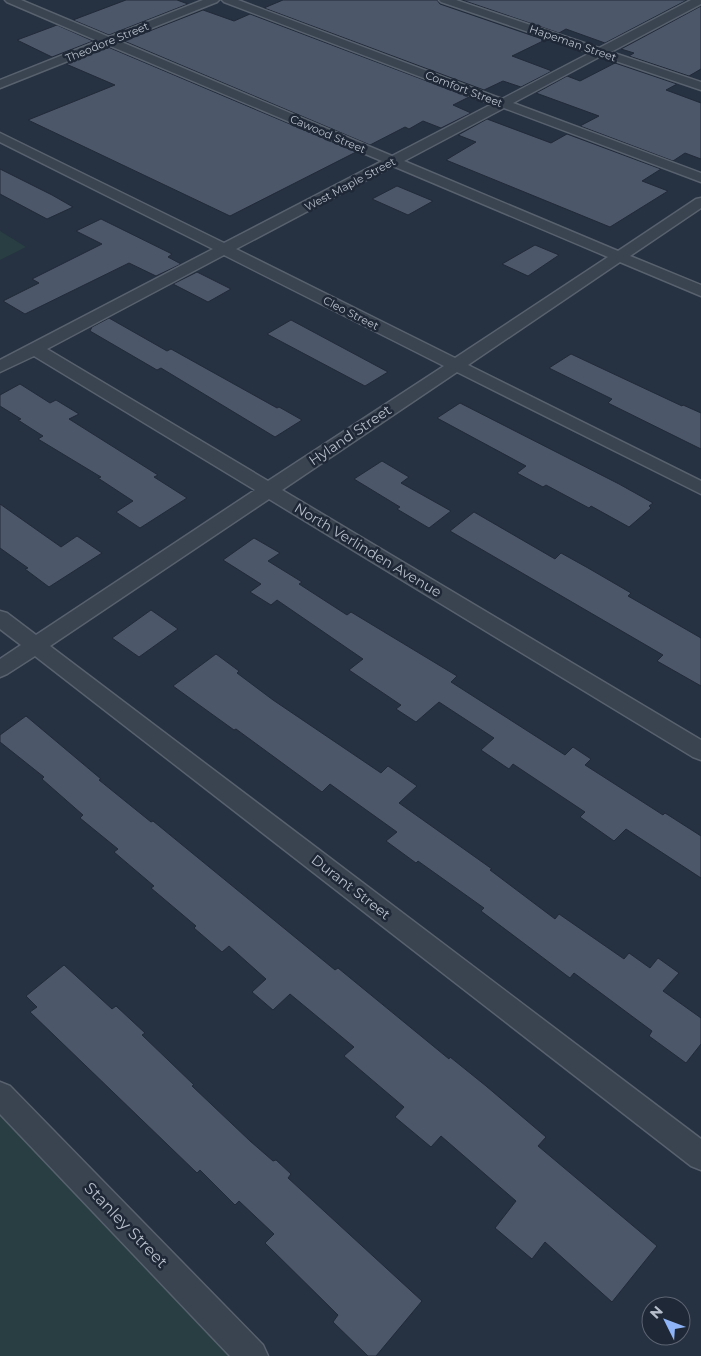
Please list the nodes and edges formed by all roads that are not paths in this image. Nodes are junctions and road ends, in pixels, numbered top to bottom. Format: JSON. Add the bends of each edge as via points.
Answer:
{"nodes":[{"id":1,"x":11,"y":0,"type":"edge"},
{"id":2,"x":213,"y":0,"type":"edge"},
{"id":3,"x":228,"y":0,"type":"edge"},
{"id":4,"x":445,"y":0,"type":"edge"},
{"id":5,"x":700,"y":0,"type":"edge"},
{"id":6,"x":109,"y":42,"type":"junction"},
{"id":7,"x":601,"y":52,"type":"junction"},
{"id":8,"x":0,"y":84,"type":"edge"},
{"id":9,"x":701,"y":86,"type":"edge"},
{"id":10,"x":502,"y":104,"type":"junction"},
{"id":11,"x":0,"y":137,"type":"edge"},
{"id":12,"x":393,"y":161,"type":"junction"},
{"id":13,"x":701,"y":178,"type":"edge"},
{"id":14,"x":701,"y":202,"type":"edge"},
{"id":15,"x":225,"y":249,"type":"junction"},
{"id":16,"x":619,"y":256,"type":"junction"},
{"id":17,"x":701,"y":291,"type":"edge"},
{"id":18,"x":35,"y":349,"type":"junction"},
{"id":19,"x":454,"y":365,"type":"junction"},
{"id":20,"x":0,"y":367,"type":"edge"},
{"id":21,"x":701,"y":488,"type":"edge"},
{"id":22,"x":268,"y":490,"type":"junction"},
{"id":23,"x":0,"y":618,"type":"edge"},
{"id":24,"x":35,"y":645,"type":"junction"},
{"id":25,"x":0,"y":669,"type":"edge"},
{"id":26,"x":701,"y":751,"type":"edge"},
{"id":27,"x":0,"y":1095,"type":"edge"},
{"id":28,"x":701,"y":1156,"type":"edge"},
{"id":29,"x":252,"y":1356,"type":"edge"}],
"edges":[{"from":1,"to":6,"type":"street","name":"Cawood Street"},
{"from":2,"to":6,"type":"street","name":"Theodore Street"},
{"from":3,"to":10,"type":"street","name":"Comfort Street"},
{"from":4,"to":7,"type":"street","name":"Hapeman Street"},
{"from":5,"to":7,"type":"street","name":"West Maple Street"},
{"from":6,"to":8,"type":"street","name":"Theodore Street"},
{"from":6,"to":12,"type":"street","name":"Cawood Street"},
{"from":7,"to":9,"type":"street","name":"Hapeman Street"},
{"from":7,"to":10,"type":"street","name":"West Maple Street"},
{"from":10,"to":12,"type":"street","name":"West Maple Street"},
{"from":10,"to":13,"type":"street","name":"Comfort Street"},
{"from":11,"to":15,"type":"street","name":"Cleo Street"},
{"from":12,"to":15,"type":"street","name":"West Maple Street"},
{"from":12,"to":16,"type":"street","name":"Cawood Street"},
{"from":14,"to":16,"type":"street","name":"Hyland Street"},
{"from":15,"to":18,"type":"street","name":"West Maple Street"},
{"from":15,"to":19,"type":"street","name":"Cleo Street"},
{"from":16,"to":17,"type":"street","name":"Cawood Street"},
{"from":16,"to":19,"type":"street","name":"Hyland Street"},
{"from":18,"to":20,"type":"street","name":"West Maple Street"},
{"from":18,"to":22,"type":"street","name":"North Verlinden Avenue"},
{"from":19,"to":21,"type":"street","name":"Cleo Street"},
{"from":19,"to":22,"type":"street","name":"Hyland Street"},
{"from":22,"to":24,"type":"street","name":"Hyland Street"},
{"from":22,"to":26,"type":"street","name":"North Verlinden Avenue"},
{"from":23,"to":24,"type":"street","name":"Durant Street"},
{"from":24,"to":25,"type":"street","name":"Hyland Street"},
{"from":24,"to":28,"type":"street","name":"Durant Street"},
{"from":27,"to":29,"type":"street","name":"Stanley Street"}]}
